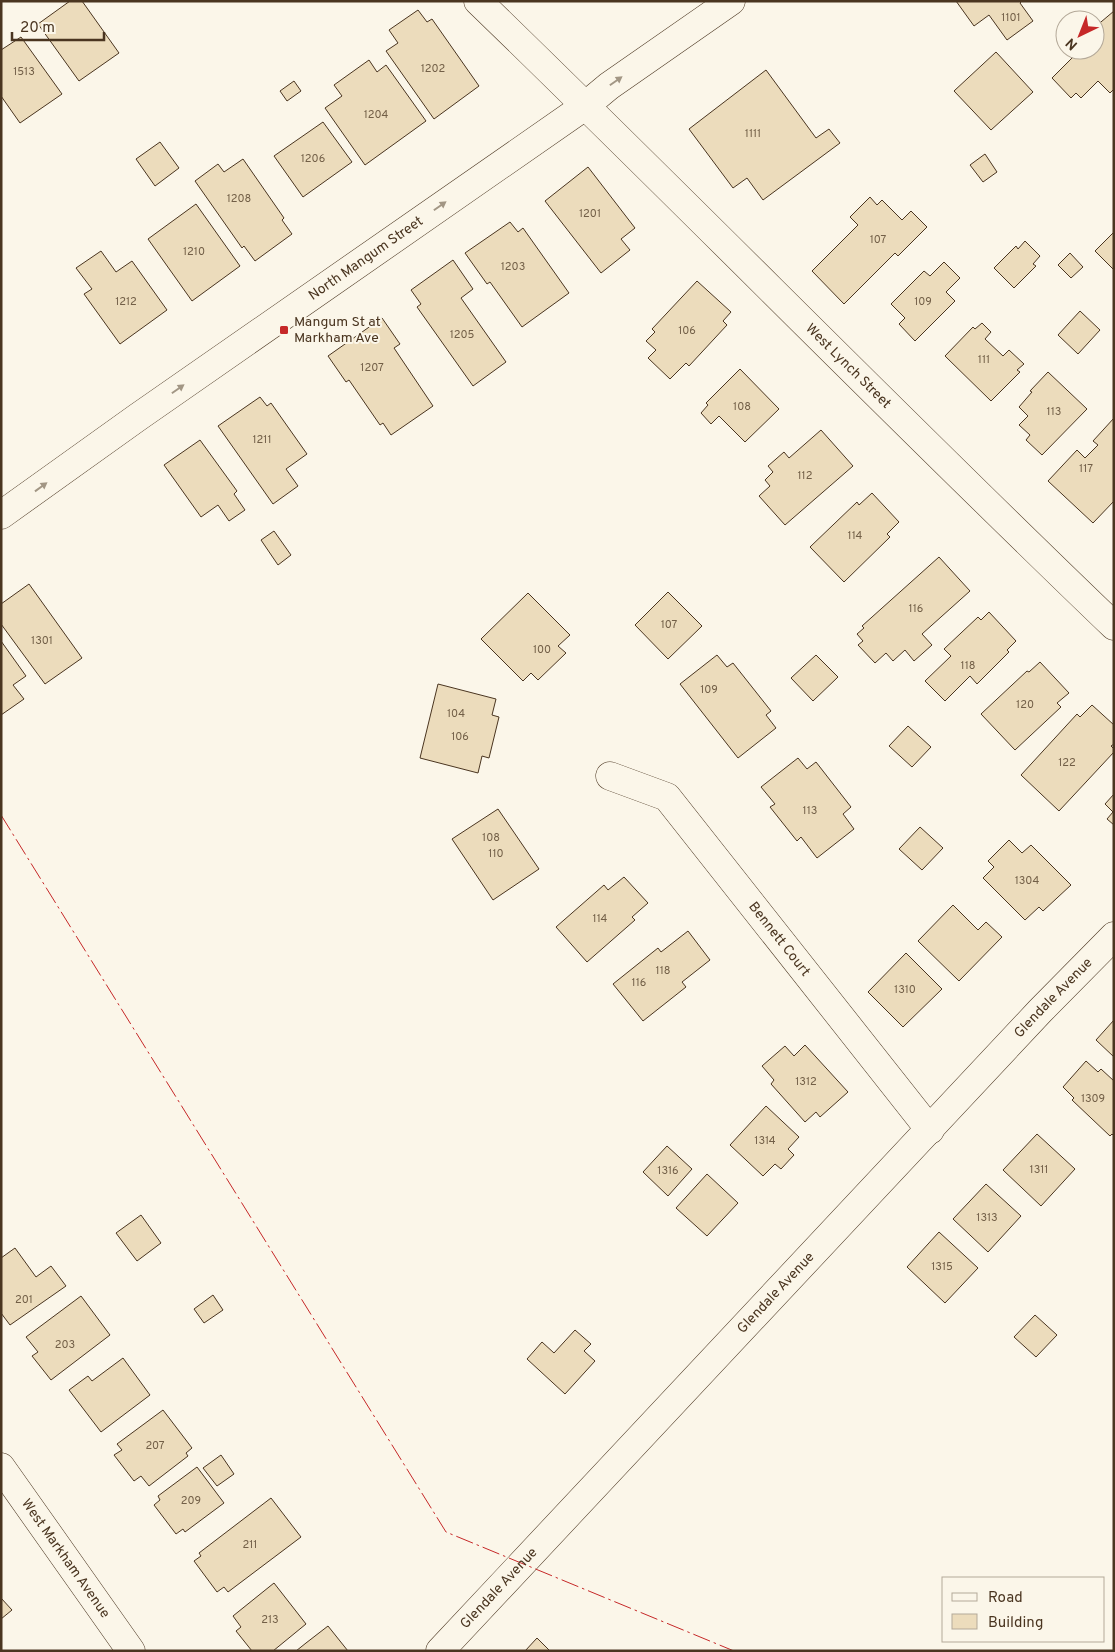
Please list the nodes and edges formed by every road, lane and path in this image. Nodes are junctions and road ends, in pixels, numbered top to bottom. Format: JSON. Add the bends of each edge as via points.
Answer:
{"nodes":[{"id":1,"x":478,"y":1,"type":"edge"},
{"id":2,"x":731,"y":1,"type":"edge"},
{"id":3,"x":585,"y":106,"type":"junction"},
{"id":4,"x":1,"y":515,"type":"edge"},
{"id":5,"x":1114,"y":626,"type":"edge"},
{"id":6,"x":610,"y":776,"type":"dead end"},
{"id":7,"x":1114,"y":936,"type":"edge"},
{"id":8,"x":930,"y":1130,"type":"junction"},
{"id":9,"x":1,"y":1467,"type":"edge"},
{"id":10,"x":131,"y":1651,"type":"edge"},
{"id":11,"x":440,"y":1651,"type":"edge"}],
"edges":[{"from":1,"to":3,"type":"street","name":"West Lynch Street"},
{"from":3,"to":2,"type":"street","name":"North Mangum Street","one_way":true},
{"from":4,"to":3,"type":"street","name":"North Mangum Street","one_way":true},
{"from":3,"to":5,"type":"street","name":"West Lynch Street"},
{"from":6,"to":8,"type":"street","name":"Bennett Court","via":[[667,797]]},
{"from":7,"to":8,"type":"street","name":"Glendale Avenue"},
{"from":8,"to":11,"type":"street","name":"Glendale Avenue"},
{"from":9,"to":10,"type":"street","name":"West Markham Avenue"}]}
